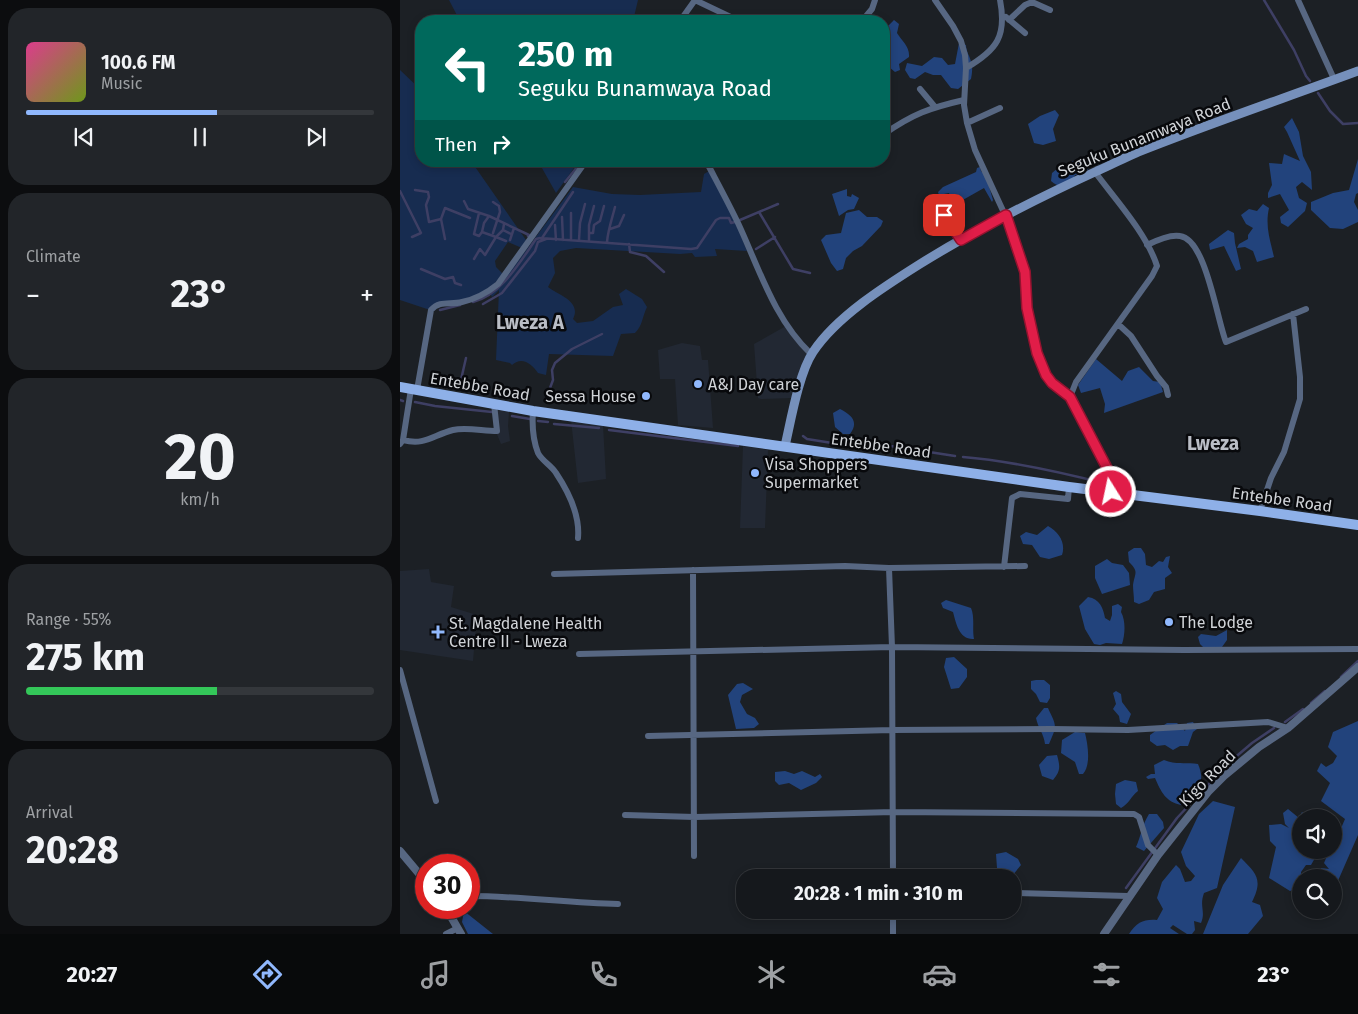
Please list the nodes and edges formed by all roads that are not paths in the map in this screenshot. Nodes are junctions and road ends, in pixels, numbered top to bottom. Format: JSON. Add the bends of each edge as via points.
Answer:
{"nodes":[{"id":1,"x":695,"y":0,"type":"edge"},
{"id":2,"x":875,"y":0,"type":"edge"},
{"id":3,"x":935,"y":0,"type":"edge"},
{"id":4,"x":1000,"y":0,"type":"edge"},
{"id":5,"x":1298,"y":0,"type":"edge"},
{"id":6,"x":1050,"y":10,"type":"dead end"},
{"id":7,"x":684,"y":15,"type":"edge"},
{"id":8,"x":726,"y":15,"type":"edge"},
{"id":9,"x":867,"y":15,"type":"edge"},
{"id":10,"x":1003,"y":15,"type":"junction"},
{"id":11,"x":1009,"y":20,"type":"junction"},
{"id":12,"x":1025,"y":34,"type":"dead end"},
{"id":13,"x":966,"y":68,"type":"junction"},
{"id":14,"x":1358,"y":71,"type":"edge"},
{"id":15,"x":1334,"y":79,"type":"junction"},
{"id":16,"x":920,"y":89,"type":"dead end"},
{"id":17,"x":964,"y":100,"type":"junction"},
{"id":18,"x":935,"y":107,"type":"junction"},
{"id":19,"x":1000,"y":108,"type":"dead end"},
{"id":20,"x":967,"y":123,"type":"junction"},
{"id":21,"x":890,"y":130,"type":"edge"},
{"id":22,"x":582,"y":167,"type":"edge"},
{"id":23,"x":709,"y":167,"type":"edge"},
{"id":24,"x":1095,"y":172,"type":"junction"},
{"id":25,"x":935,"y":202,"type":"dead end"},
{"id":26,"x":1006,"y":215,"type":"junction"},
{"id":27,"x":961,"y":240,"type":"junction"},
{"id":28,"x":1147,"y":245,"type":"junction"},
{"id":29,"x":1306,"y":309,"type":"dead end"},
{"id":30,"x":1293,"y":314,"type":"junction"},
{"id":31,"x":1118,"y":324,"type":"junction"},
{"id":32,"x":811,"y":354,"type":"junction"},
{"id":33,"x":409,"y":389,"type":"edge"},
{"id":34,"x":1168,"y":395,"type":"dead end"},
{"id":35,"x":1070,"y":397,"type":"junction"},
{"id":36,"x":494,"y":404,"type":"junction"},
{"id":37,"x":533,"y":411,"type":"junction"},
{"id":38,"x":401,"y":444,"type":"edge"},
{"id":39,"x":785,"y":446,"type":"junction"},
{"id":40,"x":1069,"y":487,"type":"junction"},
{"id":41,"x":1111,"y":492,"type":"junction"},
{"id":42,"x":1260,"y":510,"type":"junction"},
{"id":43,"x":1358,"y":524,"type":"edge"},
{"id":44,"x":578,"y":538,"type":"dead end"},
{"id":45,"x":1025,"y":566,"type":"dead end"},
{"id":46,"x":1004,"y":567,"type":"junction"},
{"id":47,"x":889,"y":568,"type":"junction"},
{"id":48,"x":693,"y":570,"type":"junction"},
{"id":49,"x":554,"y":574,"type":"dead end"},
{"id":50,"x":892,"y":647,"type":"junction"},
{"id":51,"x":1358,"y":649,"type":"edge"},
{"id":52,"x":694,"y":652,"type":"junction"},
{"id":53,"x":579,"y":654,"type":"dead end"},
{"id":54,"x":1358,"y":667,"type":"edge"},
{"id":55,"x":400,"y":670,"type":"edge"},
{"id":56,"x":1288,"y":728,"type":"junction"},
{"id":57,"x":892,"y":730,"type":"junction"},
{"id":58,"x":694,"y":734,"type":"junction"},
{"id":59,"x":648,"y":736,"type":"dead end"},
{"id":60,"x":436,"y":801,"type":"dead end"},
{"id":61,"x":894,"y":812,"type":"junction"},
{"id":62,"x":625,"y":815,"type":"dead end"},
{"id":63,"x":695,"y":817,"type":"junction"},
{"id":64,"x":400,"y":851,"type":"edge"},
{"id":65,"x":1158,"y":855,"type":"junction"},
{"id":66,"x":694,"y":856,"type":"dead end"},
{"id":67,"x":415,"y":869,"type":"edge"},
{"id":68,"x":893,"y":869,"type":"edge"},
{"id":69,"x":1021,"y":893,"type":"edge"},
{"id":70,"x":480,"y":896,"type":"edge"},
{"id":71,"x":1128,"y":896,"type":"junction"},
{"id":72,"x":618,"y":904,"type":"dead end"},
{"id":73,"x":453,"y":919,"type":"edge"},
{"id":74,"x":893,"y":919,"type":"edge"},
{"id":75,"x":460,"y":931,"type":"edge"},
{"id":76,"x":446,"y":934,"type":"edge"},
{"id":77,"x":893,"y":934,"type":"edge"},
{"id":78,"x":1104,"y":934,"type":"edge"}],
"edges":[{"from":1,"to":7,"type":"street"},
{"from":1,"to":8,"type":"street"},
{"from":2,"to":9,"type":"street"},
{"from":3,"to":13,"type":"street","via":[[961,41]]},
{"from":4,"to":10,"type":"street"},
{"from":5,"to":15,"type":"street"},
{"from":6,"to":11,"type":"street","via":[[1032,2]]},
{"from":10,"to":11,"type":"street"},
{"from":10,"to":13,"type":"street","via":[[1002,31],[991,50]]},
{"from":11,"to":12,"type":"street"},
{"from":13,"to":17,"type":"street"},
{"from":14,"to":15,"type":"main road","name":"Seguku Bunamwaya Road"},
{"from":15,"to":24,"type":"main road","name":"Seguku Bunamwaya Road"},
{"from":16,"to":18,"type":"street"},
{"from":17,"to":18,"type":"street"},
{"from":17,"to":20,"type":"street"},
{"from":18,"to":21,"type":"street"},
{"from":19,"to":20,"type":"street"},
{"from":20,"to":26,"type":"street","via":[[978,156]]},
{"from":22,"to":33,"type":"street","via":[[498,284],[482,296],[434,306]]},
{"from":23,"to":32,"type":"street","via":[[777,308],[792,334]]},
{"from":24,"to":26,"type":"main road","name":"Seguku Bunamwaya Road"},
{"from":24,"to":28,"type":"street"},
{"from":25,"to":27,"type":"street"},
{"from":26,"to":27,"type":"main road","name":"Seguku Bunamwaya Road"},
{"from":26,"to":35,"type":"street","via":[[1025,272],[1027,308],[1037,353],[1048,379]]},
{"from":27,"to":32,"type":"main road","name":"Seguku Bunamwaya Road","via":[[883,287],[836,326]]},
{"from":28,"to":30,"type":"street","via":[[1179,235],[1192,242],[1203,261],[1226,342]]},
{"from":28,"to":31,"type":"street","via":[[1156,270]]},
{"from":29,"to":30,"type":"street"},
{"from":30,"to":42,"type":"street","via":[[1300,399],[1284,452]]},
{"from":31,"to":34,"type":"street","via":[[1131,336],[1162,380]]},
{"from":31,"to":35,"type":"street","via":[[1076,382]]},
{"from":32,"to":39,"type":"main road","name":"Seguku Bunamwaya Road","via":[[802,376]]},
{"from":33,"to":36,"type":"main road","name":"Entebbe Road"},
{"from":33,"to":38,"type":"street"},
{"from":35,"to":41,"type":"street","via":[[1107,468]]},
{"from":36,"to":37,"type":"main road","name":"Entebbe Road"},
{"from":36,"to":38,"type":"street","via":[[497,431],[460,429],[426,441]]},
{"from":37,"to":39,"type":"main road","name":"Entebbe Road"},
{"from":37,"to":44,"type":"street","via":[[533,430],[539,454],[556,473],[572,506],[578,519]]},
{"from":39,"to":40,"type":"main road","name":"Entebbe Road"},
{"from":40,"to":41,"type":"main road","name":"Entebbe Road"},
{"from":40,"to":46,"type":"street","via":[[1068,499],[1020,494],[1012,498]]},
{"from":41,"to":42,"type":"main road","name":"Entebbe Road"},
{"from":42,"to":43,"type":"main road","name":"Entebbe Road"},
{"from":45,"to":46,"type":"street"},
{"from":46,"to":47,"type":"street"},
{"from":47,"to":48,"type":"street"},
{"from":47,"to":50,"type":"street"},
{"from":48,"to":49,"type":"street"},
{"from":48,"to":52,"type":"street"},
{"from":50,"to":51,"type":"street"},
{"from":50,"to":52,"type":"street"},
{"from":50,"to":57,"type":"street"},
{"from":52,"to":53,"type":"street"},
{"from":52,"to":58,"type":"street"},
{"from":54,"to":56,"type":"street","name":"Kigo Road"},
{"from":55,"to":60,"type":"street"},
{"from":56,"to":57,"type":"street","via":[[1268,722],[1128,730]]},
{"from":56,"to":65,"type":"street","name":"Kigo Road","via":[[1224,776]]},
{"from":57,"to":58,"type":"street"},
{"from":57,"to":61,"type":"street"},
{"from":58,"to":59,"type":"street"},
{"from":58,"to":63,"type":"street"},
{"from":61,"to":63,"type":"street"},
{"from":61,"to":65,"type":"street","via":[[1134,814],[1139,817],[1148,845]]},
{"from":61,"to":68,"type":"street"},
{"from":62,"to":63,"type":"street"},
{"from":63,"to":66,"type":"street"},
{"from":64,"to":67,"type":"street"},
{"from":65,"to":71,"type":"street","name":"Kigo Road"},
{"from":69,"to":71,"type":"street"},
{"from":70,"to":72,"type":"street"},
{"from":71,"to":78,"type":"street","name":"Kigo Road"},
{"from":73,"to":75,"type":"street"},
{"from":74,"to":77,"type":"street"},
{"from":75,"to":76,"type":"street"}]}
